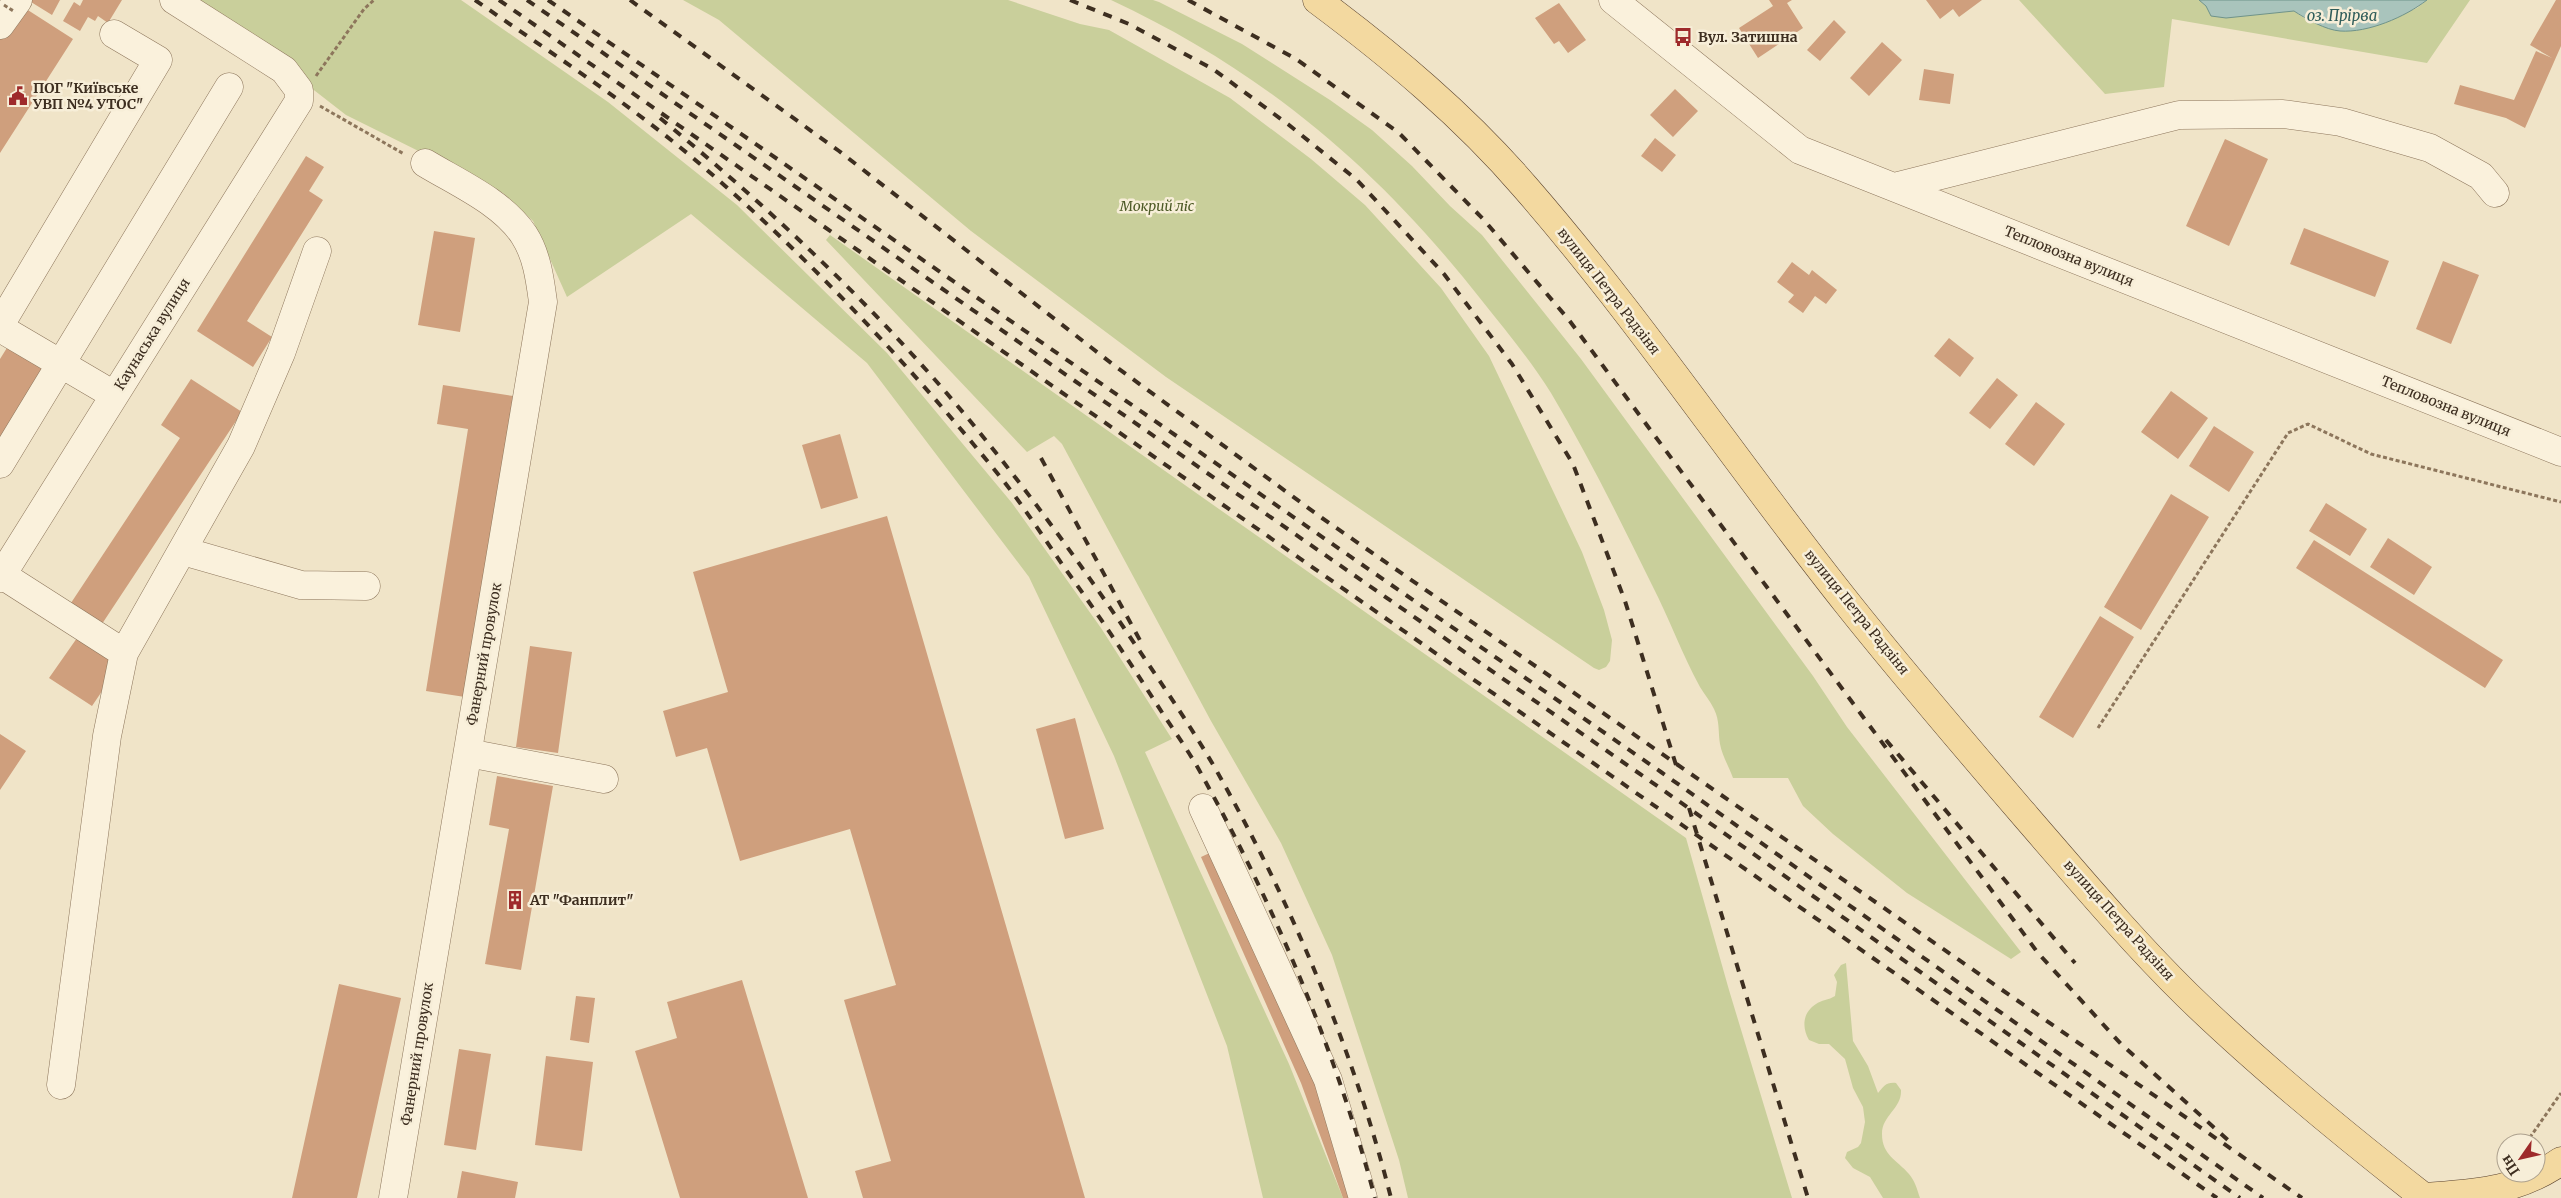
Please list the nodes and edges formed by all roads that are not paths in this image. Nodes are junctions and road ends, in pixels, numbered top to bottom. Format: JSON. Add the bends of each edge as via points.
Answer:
{"nodes":[{"id":1,"x":174,"y":0,"type":"edge"},
{"id":2,"x":1317,"y":0,"type":"edge"},
{"id":3,"x":1613,"y":0,"type":"edge"},
{"id":4,"x":114,"y":34,"type":"dead end"},
{"id":5,"x":229,"y":87,"type":"dead end"},
{"id":6,"x":425,"y":163,"type":"road end"},
{"id":7,"x":1894,"y":187,"type":"junction"},
{"id":8,"x":2495,"y":193,"type":"dead end"},
{"id":9,"x":317,"y":251,"type":"dead end"},
{"id":10,"x":0,"y":327,"type":"edge"},
{"id":11,"x":62,"y":363,"type":"junction"},
{"id":12,"x":114,"y":395,"type":"junction"},
{"id":13,"x":2561,"y":452,"type":"edge"},
{"id":14,"x":0,"y":464,"type":"edge"},
{"id":15,"x":183,"y":550,"type":"junction"},
{"id":16,"x":1,"y":576,"type":"edge"},
{"id":17,"x":366,"y":586,"type":"dead end"},
{"id":18,"x":124,"y":654,"type":"junction"},
{"id":19,"x":468,"y":753,"type":"junction"},
{"id":20,"x":604,"y":779,"type":"dead end"},
{"id":21,"x":1203,"y":808,"type":"dead end"},
{"id":22,"x":61,"y":1085,"type":"dead end"},
{"id":23,"x":2561,"y":1161,"type":"edge"},
{"id":24,"x":393,"y":1198,"type":"edge"},
{"id":25,"x":1363,"y":1198,"type":"edge"},
{"id":26,"x":2425,"y":1198,"type":"edge"}],
"edges":[{"from":1,"to":12,"type":"street","name":"Каунаська вулиця","via":[[284,70],[294,80],[299,101]]},
{"from":2,"to":26,"type":"main road","name":"вулиця Петра Радзіня","via":[[1382,48],[1451,110],[1523,185],[1622,306],[1848,603],[1982,766],[2115,920],[2188,995],[2300,1098]]},
{"from":3,"to":7,"type":"street","name":"Тепловозна вулиця","via":[[1800,150]]},
{"from":4,"to":10,"type":"street","via":[[158,60]]},
{"from":5,"to":11,"type":"street"},
{"from":6,"to":19,"type":"street","name":"Фанерний провулок","via":[[496,206],[524,236],[538,266],[543,302]]},
{"from":7,"to":8,"type":"street","via":[[2179,116],[2283,114],[2341,122],[2430,148],[2480,176]]},
{"from":7,"to":13,"type":"street","name":"Тепловозна вулиця"},
{"from":9,"to":15,"type":"street","via":[[281,353],[241,446]]},
{"from":10,"to":11,"type":"street"},
{"from":11,"to":12,"type":"street"},
{"from":11,"to":14,"type":"street"},
{"from":12,"to":16,"type":"street","name":"Каунаська вулиця"},
{"from":15,"to":17,"type":"street","via":[[301,585]]},
{"from":15,"to":18,"type":"street"},
{"from":16,"to":18,"type":"street"},
{"from":18,"to":22,"type":"street","via":[[107,736]]},
{"from":19,"to":20,"type":"street"},
{"from":19,"to":24,"type":"street","name":"Фанерний провулок"},
{"from":21,"to":25,"type":"street","via":[[1328,1080]]},
{"from":23,"to":26,"type":"main road","via":[[2544,1173],[2505,1189]]}]}
